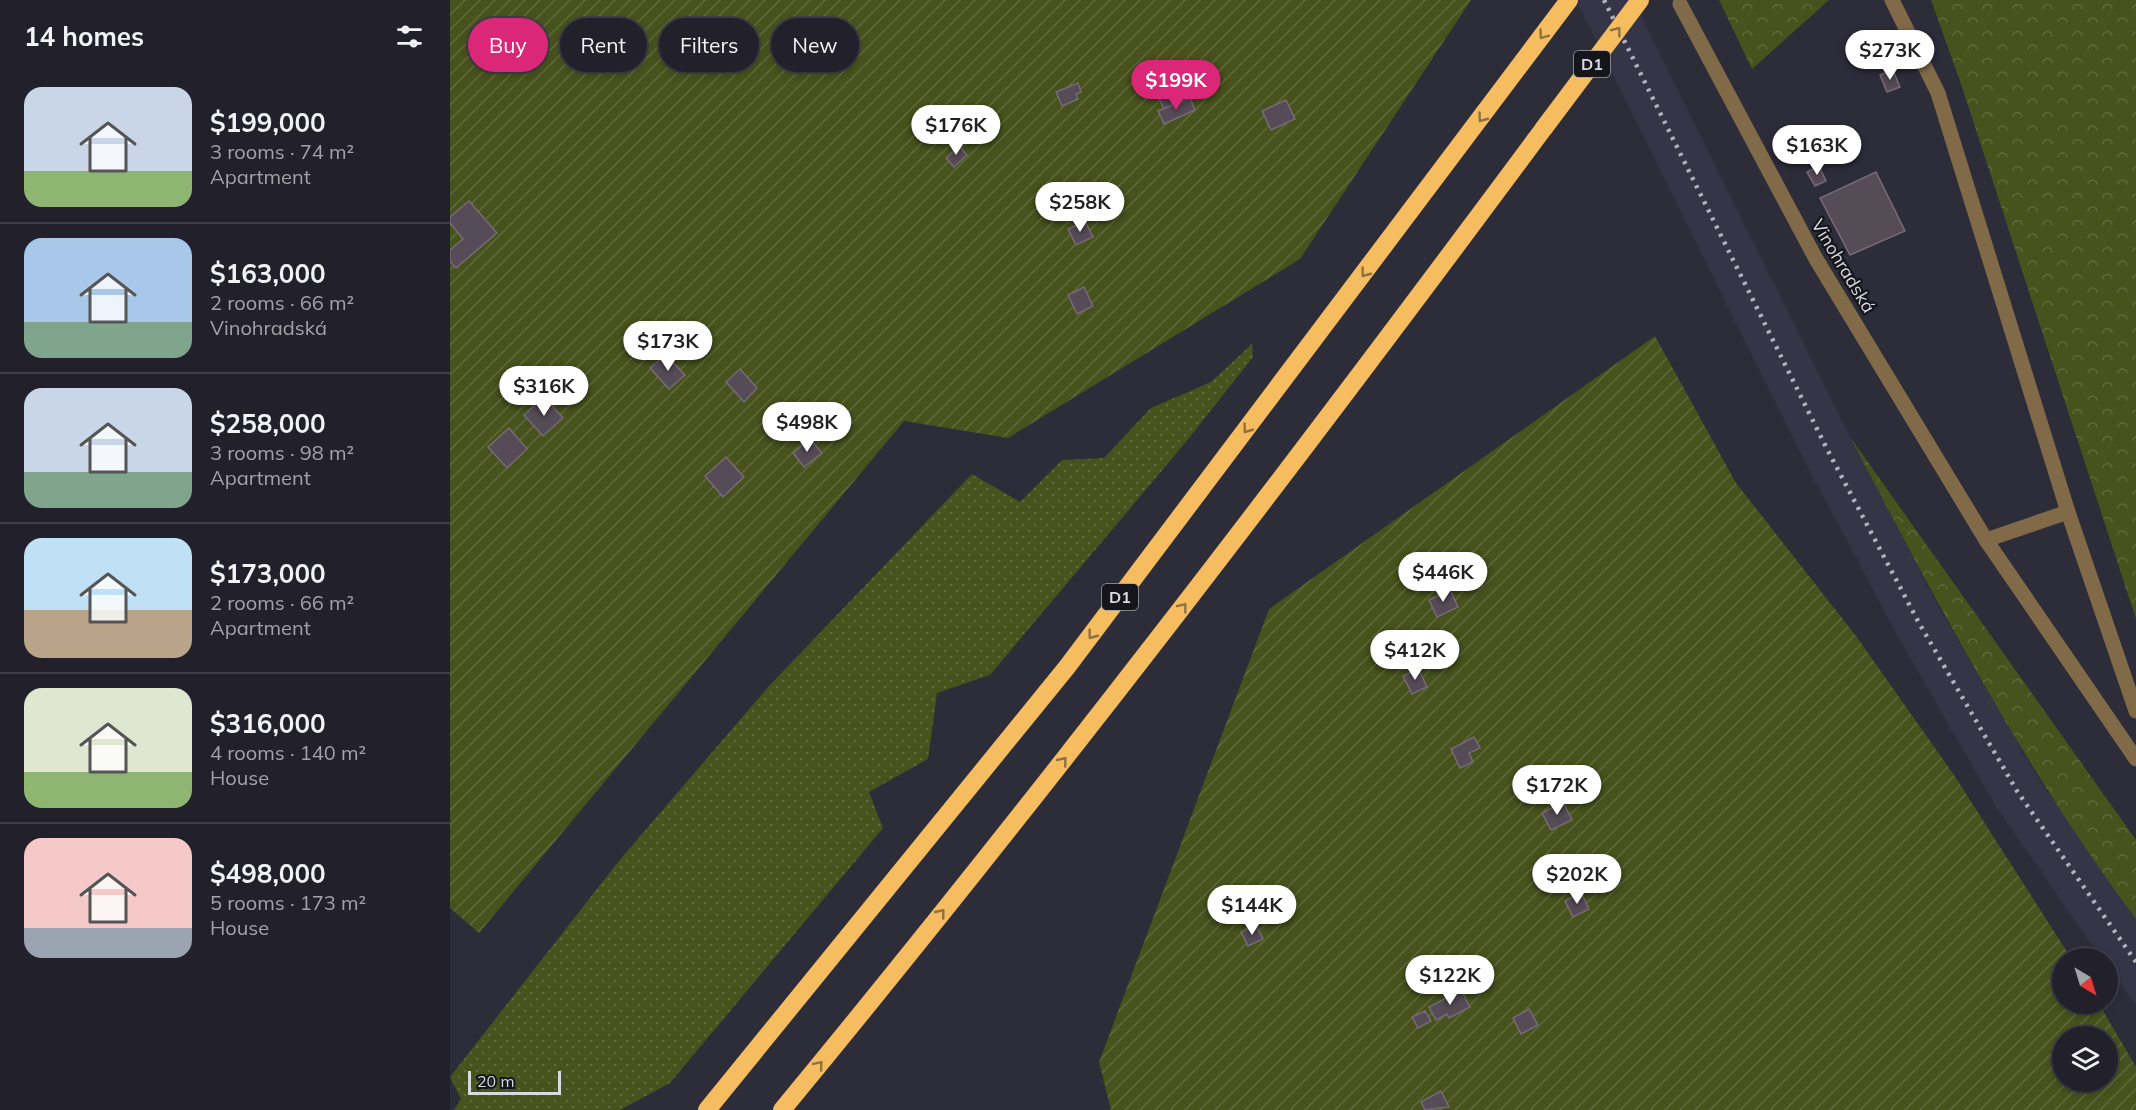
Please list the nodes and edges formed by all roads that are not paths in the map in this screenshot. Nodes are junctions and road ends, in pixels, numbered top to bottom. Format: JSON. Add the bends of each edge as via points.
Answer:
{"nodes":[{"id":1,"x":1569,"y":0,"type":"edge"},
{"id":2,"x":1640,"y":0,"type":"edge"},
{"id":3,"x":1892,"y":0,"type":"edge"},
{"id":4,"x":1680,"y":4,"type":"dead end"},
{"id":5,"x":2068,"y":512,"type":"junction"},
{"id":6,"x":1986,"y":540,"type":"junction"},
{"id":7,"x":2136,"y":711,"type":"edge"},
{"id":8,"x":2136,"y":759,"type":"edge"},
{"id":9,"x":707,"y":1110,"type":"edge"},
{"id":10,"x":782,"y":1110,"type":"edge"}],
"edges":[{"from":1,"to":9,"type":"highway","number":"D1","one_way":true,"via":[[1067,667]]},
{"from":10,"to":2,"type":"highway","number":"D1","one_way":true,"bridge":true,"via":[[1110,701],[1334,412]]},
{"from":3,"to":5,"type":"street","via":[[1938,93]]},
{"from":4,"to":6,"type":"street","name":"Vinohradská","via":[[1816,259]]},
{"from":5,"to":6,"type":"street"},
{"from":5,"to":7,"type":"street"},
{"from":6,"to":8,"type":"street","name":"Vinohradská"}]}
